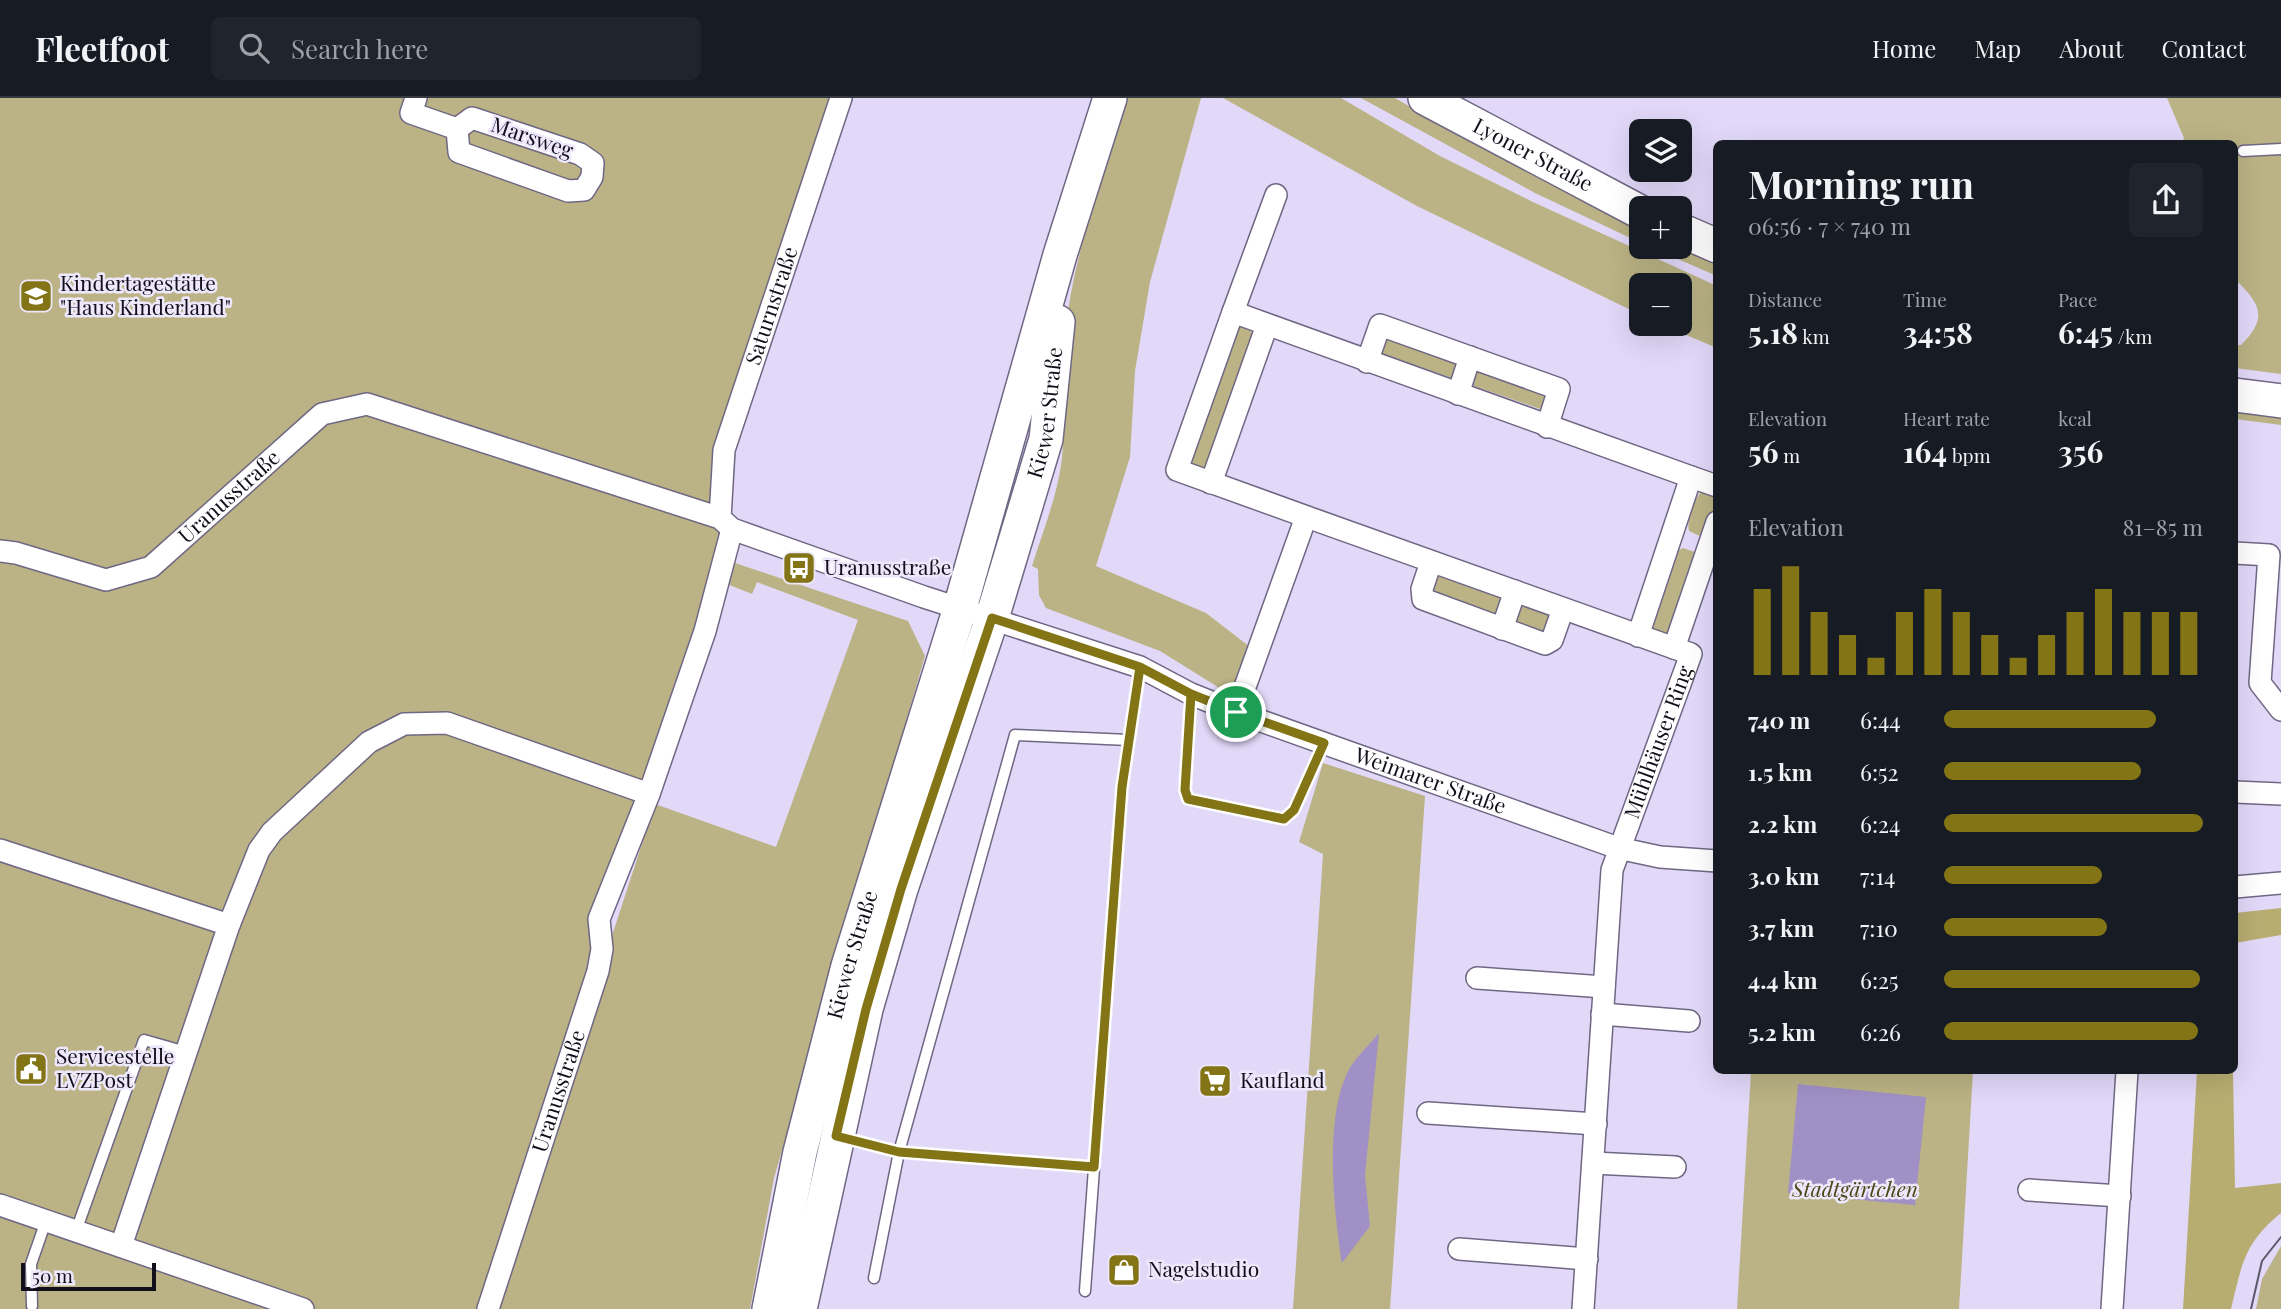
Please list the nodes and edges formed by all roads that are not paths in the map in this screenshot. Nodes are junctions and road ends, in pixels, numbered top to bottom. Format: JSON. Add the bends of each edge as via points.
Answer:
{"nodes":[{"id":1,"x":416,"y":98,"type":"edge"},
{"id":2,"x":841,"y":98,"type":"edge"},
{"id":3,"x":1110,"y":98,"type":"edge"},
{"id":4,"x":1425,"y":98,"type":"edge"},
{"id":5,"x":457,"y":129,"type":"junction"},
{"id":6,"x":2281,"y":149,"type":"edge"},
{"id":7,"x":2243,"y":151,"type":"dead end"},
{"id":8,"x":1276,"y":195,"type":"dead end"},
{"id":9,"x":1080,"y":202,"type":"junction"},
{"id":10,"x":1629,"y":206,"type":"edge"},
{"id":11,"x":1692,"y":235,"type":"edge"},
{"id":12,"x":1713,"y":244,"type":"edge"},
{"id":13,"x":1233,"y":312,"type":"junction"},
{"id":14,"x":1266,"y":325,"type":"junction"},
{"id":15,"x":1471,"y":357,"type":"junction"},
{"id":16,"x":1367,"y":362,"type":"junction"},
{"id":17,"x":1458,"y":394,"type":"junction"},
{"id":18,"x":2238,"y":395,"type":"edge"},
{"id":19,"x":2281,"y":401,"type":"edge"},
{"id":20,"x":1547,"y":427,"type":"junction"},
{"id":21,"x":1691,"y":477,"type":"junction"},
{"id":22,"x":1211,"y":483,"type":"junction"},
{"id":23,"x":1713,"y":485,"type":"edge"},
{"id":24,"x":1306,"y":517,"type":"junction"},
{"id":25,"x":726,"y":524,"type":"junction"},
{"id":26,"x":1713,"y":534,"type":"edge"},
{"id":27,"x":1672,"y":536,"type":"junction"},
{"id":28,"x":1708,"y":548,"type":"junction"},
{"id":29,"x":0,"y":551,"type":"edge"},
{"id":30,"x":2238,"y":553,"type":"edge"},
{"id":31,"x":2275,"y":556,"type":"edge"},
{"id":32,"x":1431,"y":562,"type":"junction"},
{"id":33,"x":1515,"y":592,"type":"junction"},
{"id":34,"x":960,"y":608,"type":"junction"},
{"id":35,"x":1563,"y":609,"type":"junction"},
{"id":36,"x":992,"y":618,"type":"junction"},
{"id":37,"x":1502,"y":628,"type":"junction"},
{"id":38,"x":1638,"y":636,"type":"junction"},
{"id":39,"x":1674,"y":648,"type":"junction"},
{"id":40,"x":1140,"y":667,"type":"junction"},
{"id":41,"x":1191,"y":694,"type":"junction"},
{"id":42,"x":2281,"y":710,"type":"edge"},
{"id":43,"x":1236,"y":712,"type":"junction"},
{"id":44,"x":1129,"y":740,"type":"junction"},
{"id":45,"x":1324,"y":743,"type":"junction"},
{"id":46,"x":2238,"y":792,"type":"edge"},
{"id":47,"x":649,"y":794,"type":"junction"},
{"id":48,"x":2281,"y":794,"type":"edge"},
{"id":49,"x":1618,"y":848,"type":"junction"},
{"id":50,"x":0,"y":850,"type":"edge"},
{"id":51,"x":1713,"y":861,"type":"edge"},
{"id":52,"x":2281,"y":883,"type":"edge"},
{"id":53,"x":2238,"y":887,"type":"edge"},
{"id":54,"x":229,"y":925,"type":"junction"},
{"id":55,"x":1477,"y":978,"type":"dead end"},
{"id":56,"x":1604,"y":987,"type":"junction"},
{"id":57,"x":1602,"y":1014,"type":"junction"},
{"id":58,"x":1689,"y":1021,"type":"dead end"},
{"id":59,"x":186,"y":1052,"type":"junction"},
{"id":60,"x":2127,"y":1074,"type":"edge"},
{"id":61,"x":1428,"y":1113,"type":"dead end"},
{"id":62,"x":1596,"y":1124,"type":"junction"},
{"id":63,"x":836,"y":1136,"type":"junction"},
{"id":64,"x":899,"y":1152,"type":"junction"},
{"id":65,"x":1593,"y":1163,"type":"junction"},
{"id":66,"x":1094,"y":1167,"type":"junction"},
{"id":67,"x":1675,"y":1167,"type":"dead end"},
{"id":68,"x":2029,"y":1190,"type":"dead end"},
{"id":69,"x":2120,"y":1196,"type":"junction"},
{"id":70,"x":0,"y":1205,"type":"edge"},
{"id":71,"x":46,"y":1222,"type":"junction"},
{"id":72,"x":76,"y":1231,"type":"junction"},
{"id":73,"x":121,"y":1246,"type":"junction"},
{"id":74,"x":1459,"y":1249,"type":"dead end"},
{"id":75,"x":1587,"y":1259,"type":"junction"},
{"id":76,"x":874,"y":1278,"type":"dead end"},
{"id":77,"x":1085,"y":1291,"type":"dead end"},
{"id":78,"x":32,"y":1306,"type":"dead end"},
{"id":79,"x":303,"y":1309,"type":"edge"},
{"id":80,"x":488,"y":1309,"type":"edge"},
{"id":81,"x":769,"y":1309,"type":"edge"},
{"id":82,"x":800,"y":1309,"type":"edge"},
{"id":83,"x":1583,"y":1309,"type":"edge"},
{"id":84,"x":2112,"y":1309,"type":"edge"}],
"edges":[{"from":1,"to":5,"type":"street","name":"Marsweg","via":[[411,113]]},
{"from":2,"to":25,"type":"street","name":"Saturnstraße","via":[[724,450]]},
{"from":3,"to":9,"type":"main road","name":"Kiewer Straße"},
{"from":4,"to":10,"type":"main road","name":"Lyoner Straße"},
{"from":5,"to":5,"type":"street","name":"Marsweg","via":[[459,152],[555,187],[584,190],[592,177],[593,163],[580,154],[472,118]]},
{"from":6,"to":7,"type":"lane"},
{"from":8,"to":13,"type":"street","name":"Mühlhäuser Ring"},
{"from":9,"to":34,"type":"main road","name":"Kiewer Straße","via":[[1060,255]]},
{"from":9,"to":36,"type":"main road","name":"Kiewer Straße","via":[[1058,318],[1046,439]]},
{"from":11,"to":12,"type":"main road"},
{"from":13,"to":14,"type":"street"},
{"from":13,"to":22,"type":"street","name":"Mühlhäuser Ring","via":[[1177,470]]},
{"from":14,"to":16,"type":"street"},
{"from":14,"to":22,"type":"street"},
{"from":15,"to":16,"type":"street","via":[[1380,325]]},
{"from":15,"to":17,"type":"street"},
{"from":15,"to":20,"type":"street","via":[[1559,389]]},
{"from":16,"to":17,"type":"street"},
{"from":17,"to":20,"type":"street"},
{"from":18,"to":19,"type":"main road"},
{"from":20,"to":21,"type":"street"},
{"from":21,"to":23,"type":"street"},
{"from":21,"to":27,"type":"street"},
{"from":22,"to":24,"type":"street","name":"Mühlhäuser Ring"},
{"from":24,"to":32,"type":"street","name":"Mühlhäuser Ring"},
{"from":24,"to":43,"type":"street"},
{"from":25,"to":29,"type":"street","name":"Uranusstraße","via":[[367,404],[322,414],[151,567],[106,580]]},
{"from":25,"to":34,"type":"street","name":"Uranusstraße"},
{"from":25,"to":47,"type":"street","name":"Uranusstraße","via":[[705,631]]},
{"from":26,"to":28,"type":"street","name":"Mühlhäuser Ring"},
{"from":27,"to":28,"type":"street"},
{"from":27,"to":38,"type":"street"},
{"from":28,"to":39,"type":"street","name":"Mühlhäuser Ring"},
{"from":30,"to":31,"type":"street"},
{"from":31,"to":42,"type":"street","via":[[2260,683]]},
{"from":32,"to":33,"type":"street","name":"Mühlhäuser Ring"},
{"from":32,"to":37,"type":"street","via":[[1423,599]]},
{"from":33,"to":35,"type":"street","name":"Mühlhäuser Ring"},
{"from":33,"to":37,"type":"street"},
{"from":34,"to":36,"type":"street"},
{"from":34,"to":81,"type":"main road","name":"Kiewer Straße","via":[[848,966],[800,1152]]},
{"from":35,"to":37,"type":"street","via":[[1552,640],[1545,644]]},
{"from":35,"to":38,"type":"street","name":"Mühlhäuser Ring"},
{"from":36,"to":40,"type":"street","name":"Weimarer Straße"},
{"from":36,"to":63,"type":"main road","name":"Kiewer Straße","via":[[893,916]]},
{"from":38,"to":39,"type":"street","name":"Mühlhäuser Ring"},
{"from":39,"to":49,"type":"street","name":"Mühlhäuser Ring","via":[[1691,654]]},
{"from":40,"to":41,"type":"street","name":"Weimarer Straße"},
{"from":40,"to":44,"type":"lane"},
{"from":41,"to":43,"type":"street","name":"Weimarer Straße"},
{"from":41,"to":45,"type":"lane","via":[[1188,799],[1284,819],[1294,810]]},
{"from":43,"to":45,"type":"street","name":"Weimarer Straße"},
{"from":44,"to":64,"type":"lane","via":[[1015,735]]},
{"from":44,"to":66,"type":"lane"},
{"from":45,"to":49,"type":"street","name":"Weimarer Straße"},
{"from":46,"to":48,"type":"street"},
{"from":47,"to":54,"type":"street","via":[[447,723],[404,723],[369,742],[272,832],[259,850]]},
{"from":47,"to":80,"type":"street","name":"Uranusstraße","via":[[599,919],[602,949],[598,971]]},
{"from":49,"to":51,"type":"street","name":"Weimarer Straße"},
{"from":49,"to":56,"type":"street","via":[[1612,870]]},
{"from":50,"to":54,"type":"street"},
{"from":52,"to":53,"type":"street"},
{"from":54,"to":59,"type":"street"},
{"from":55,"to":56,"type":"street"},
{"from":56,"to":57,"type":"street"},
{"from":57,"to":58,"type":"street"},
{"from":57,"to":62,"type":"street"},
{"from":59,"to":72,"type":"lane","via":[[144,1040]]},
{"from":59,"to":73,"type":"street"},
{"from":60,"to":69,"type":"street"},
{"from":61,"to":62,"type":"street"},
{"from":62,"to":65,"type":"street"},
{"from":63,"to":64,"type":"lane"},
{"from":63,"to":82,"type":"main road","name":"Kiewer Straße"},
{"from":64,"to":66,"type":"lane"},
{"from":64,"to":76,"type":"lane"},
{"from":65,"to":67,"type":"street"},
{"from":65,"to":75,"type":"street"},
{"from":66,"to":77,"type":"lane"},
{"from":68,"to":69,"type":"street"},
{"from":69,"to":84,"type":"street"},
{"from":70,"to":71,"type":"street"},
{"from":71,"to":72,"type":"street"},
{"from":71,"to":78,"type":"lane","via":[[31,1264]]},
{"from":72,"to":73,"type":"street"},
{"from":73,"to":79,"type":"street"},
{"from":74,"to":75,"type":"street"},
{"from":75,"to":83,"type":"street"}]}
